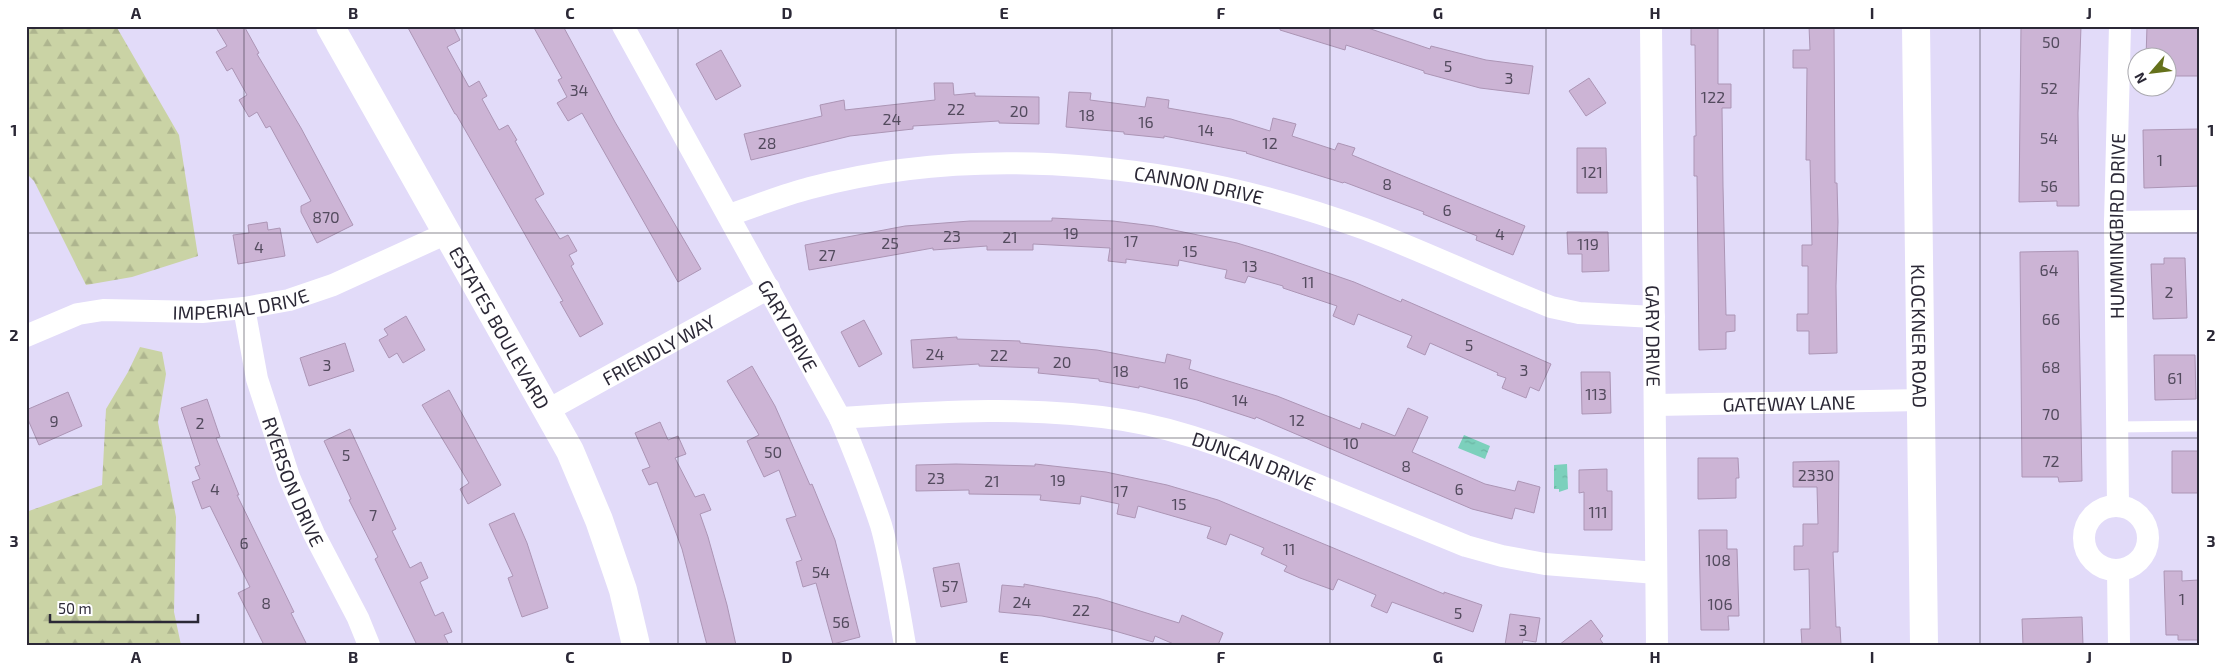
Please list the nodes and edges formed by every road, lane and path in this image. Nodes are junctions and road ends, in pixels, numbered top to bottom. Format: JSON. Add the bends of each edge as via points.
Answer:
{"nodes":[{"id":1,"x":330,"y":26,"type":"edge"},
{"id":2,"x":623,"y":26,"type":"edge"},
{"id":3,"x":1651,"y":26,"type":"edge"},
{"id":4,"x":1916,"y":26,"type":"edge"},
{"id":5,"x":2120,"y":26,"type":"edge"},
{"id":6,"x":729,"y":215,"type":"junction"},
{"id":7,"x":2199,"y":221,"type":"edge"},
{"id":8,"x":2114,"y":222,"type":"junction"},
{"id":9,"x":447,"y":233,"type":"junction"},
{"id":10,"x":769,"y":288,"type":"junction"},
{"id":11,"x":244,"y":308,"type":"junction"},
{"id":12,"x":1654,"y":317,"type":"junction"},
{"id":13,"x":26,"y":336,"type":"edge"},
{"id":14,"x":1922,"y":400,"type":"junction"},
{"id":15,"x":1655,"y":404,"type":"junction"},
{"id":16,"x":548,"y":410,"type":"junction"},
{"id":17,"x":840,"y":418,"type":"junction"},
{"id":18,"x":2199,"y":426,"type":"edge"},
{"id":19,"x":2116,"y":427,"type":"junction"},
{"id":20,"x":2118,"y":506,"type":"junction"},
{"id":21,"x":2118,"y":570,"type":"junction"},
{"id":22,"x":1656,"y":573,"type":"junction"},
{"id":23,"x":369,"y":645,"type":"edge"},
{"id":24,"x":636,"y":645,"type":"edge"},
{"id":25,"x":906,"y":645,"type":"edge"},
{"id":26,"x":1657,"y":645,"type":"edge"},
{"id":27,"x":1924,"y":645,"type":"edge"},
{"id":28,"x":2119,"y":645,"type":"edge"}],
"edges":[{"from":1,"to":9,"type":"street","name":"ESTATES BOULEVARD"},
{"from":2,"to":6,"type":"street","name":"GARY DRIVE"},
{"from":3,"to":12,"type":"street","name":"GARY DRIVE"},
{"from":4,"to":14,"type":"street","name":"KLOCKNER ROAD"},
{"from":5,"to":8,"type":"street","name":"HUMMINGBIRD DRIVE"},
{"from":6,"to":10,"type":"street","name":"GARY DRIVE"},
{"from":6,"to":12,"type":"street","name":"CANNON DRIVE","via":[[809,188],[896,172],[958,165],[1021,163],[1083,166],[1160,175],[1282,203],[1365,229],[1551,307],[1579,313]]},
{"from":7,"to":8,"type":"street"},
{"from":8,"to":19,"type":"street","name":"HUMMINGBIRD DRIVE"},
{"from":9,"to":11,"type":"street","name":"IMPERIAL DRIVE","via":[[334,285],[289,300]]},
{"from":9,"to":16,"type":"street","name":"ESTATES BOULEVARD"},
{"from":10,"to":16,"type":"street","name":"FRIENDLY WAY"},
{"from":10,"to":17,"type":"street","name":"GARY DRIVE"},
{"from":11,"to":13,"type":"street","name":"IMPERIAL DRIVE","via":[[202,312],[103,310],[78,314]]},
{"from":11,"to":23,"type":"street","name":"RYERSON DRIVE","via":[[257,378],[289,477]]},
{"from":12,"to":15,"type":"street","name":"GARY DRIVE"},
{"from":14,"to":15,"type":"street","name":"GATEWAY LANE"},
{"from":14,"to":27,"type":"street","name":"KLOCKNER ROAD"},
{"from":15,"to":22,"type":"street","name":"GARY DRIVE"},
{"from":16,"to":24,"type":"street","name":"ESTATES BOULEVARD","via":[[570,451],[599,520],[623,590]]},
{"from":17,"to":22,"type":"street","name":"DUNCAN DRIVE","via":[[1019,410],[1124,420],[1227,448],[1466,546],[1545,564]]},
{"from":17,"to":25,"type":"street","name":"GARY DRIVE","via":[[861,466],[881,526]]},
{"from":18,"to":19,"type":"lane"},
{"from":19,"to":20,"type":"street","name":"HUMMINGBIRD DRIVE"},
{"from":20,"to":21,"type":"street","via":[[2138,514],[2148,538],[2138,562]]},
{"from":20,"to":21,"type":"street","via":[[2107,506],[2090,518],[2083,538],[2090,558],[2108,570]]},
{"from":21,"to":28,"type":"street"},
{"from":22,"to":26,"type":"street","name":"GARY DRIVE"}]}
